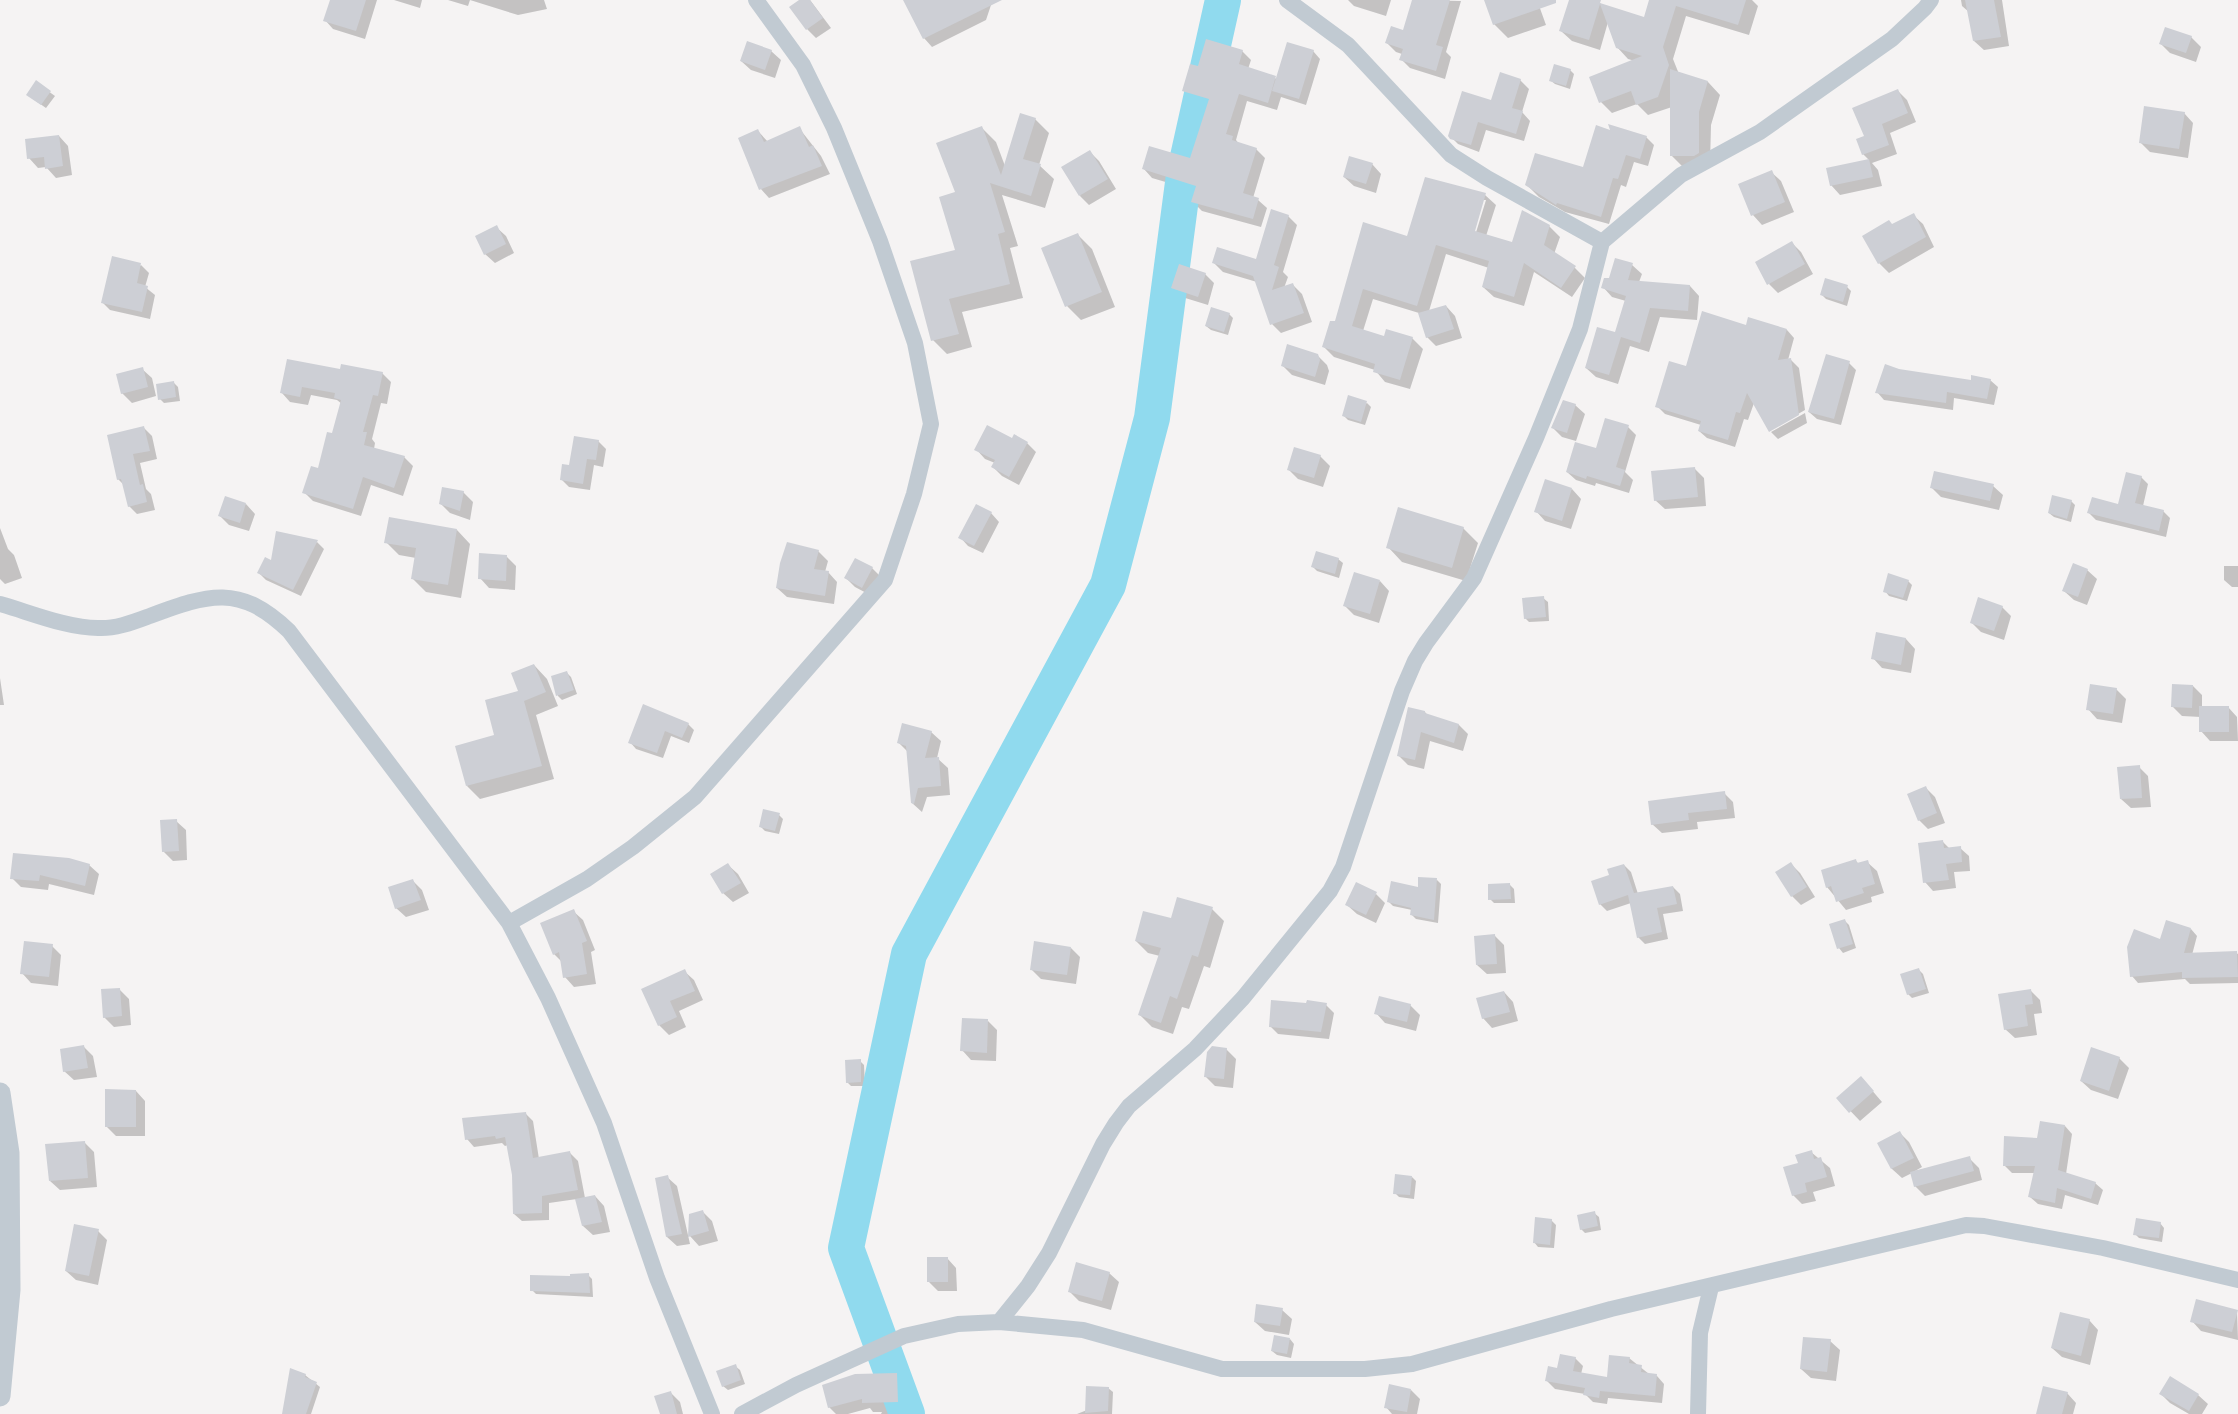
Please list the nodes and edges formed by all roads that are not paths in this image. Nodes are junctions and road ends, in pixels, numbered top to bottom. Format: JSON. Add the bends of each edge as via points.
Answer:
{"nodes":[{"id":1,"x":756,"y":0,"type":"edge"},
{"id":2,"x":1287,"y":0,"type":"edge"},
{"id":3,"x":1931,"y":0,"type":"edge"},
{"id":4,"x":1602,"y":242,"type":"junction"},
{"id":5,"x":0,"y":604,"type":"edge"},
{"id":6,"x":509,"y":923,"type":"junction"},
{"id":7,"x":0,"y":1093,"type":"edge"},
{"id":8,"x":2238,"y":1280,"type":"edge"},
{"id":9,"x":1711,"y":1287,"type":"junction"},
{"id":10,"x":999,"y":1322,"type":"junction"},
{"id":11,"x":0,"y":1396,"type":"edge"},
{"id":12,"x":712,"y":1414,"type":"edge"},
{"id":13,"x":742,"y":1414,"type":"edge"},
{"id":14,"x":1698,"y":1414,"type":"edge"}],
"edges":[{"from":1,"to":6,"type":"street","via":[[803,65],[834,128],[880,241],[915,343],[931,424],[914,494],[885,580],[695,797],[587,879]]},
{"from":2,"to":4,"type":"street","via":[[1348,45],[1451,155]]},
{"from":3,"to":4,"type":"street","via":[[1892,39],[1760,132],[1681,175]]},
{"from":4,"to":10,"type":"street","via":[[1580,329],[1536,438],[1474,578],[1415,661],[1330,891],[1243,998],[1116,1122],[1049,1253]]},
{"from":5,"to":6,"type":"street","via":[[97,628],[130,623],[203,599],[230,597],[271,613],[289,631]]},
{"from":6,"to":12,"type":"street","via":[[548,998],[604,1123],[657,1278]]},
{"from":7,"to":11,"type":"street","via":[[9,1153],[10,1290]]},
{"from":8,"to":9,"type":"street","via":[[2103,1248],[1966,1225]]},
{"from":9,"to":10,"type":"street","via":[[1611,1309],[1412,1364],[1365,1369],[1222,1369],[1083,1330]]},
{"from":9,"to":14,"type":"street","via":[[1700,1333]]},
{"from":10,"to":13,"type":"street","via":[[958,1324],[904,1336]]}]}
